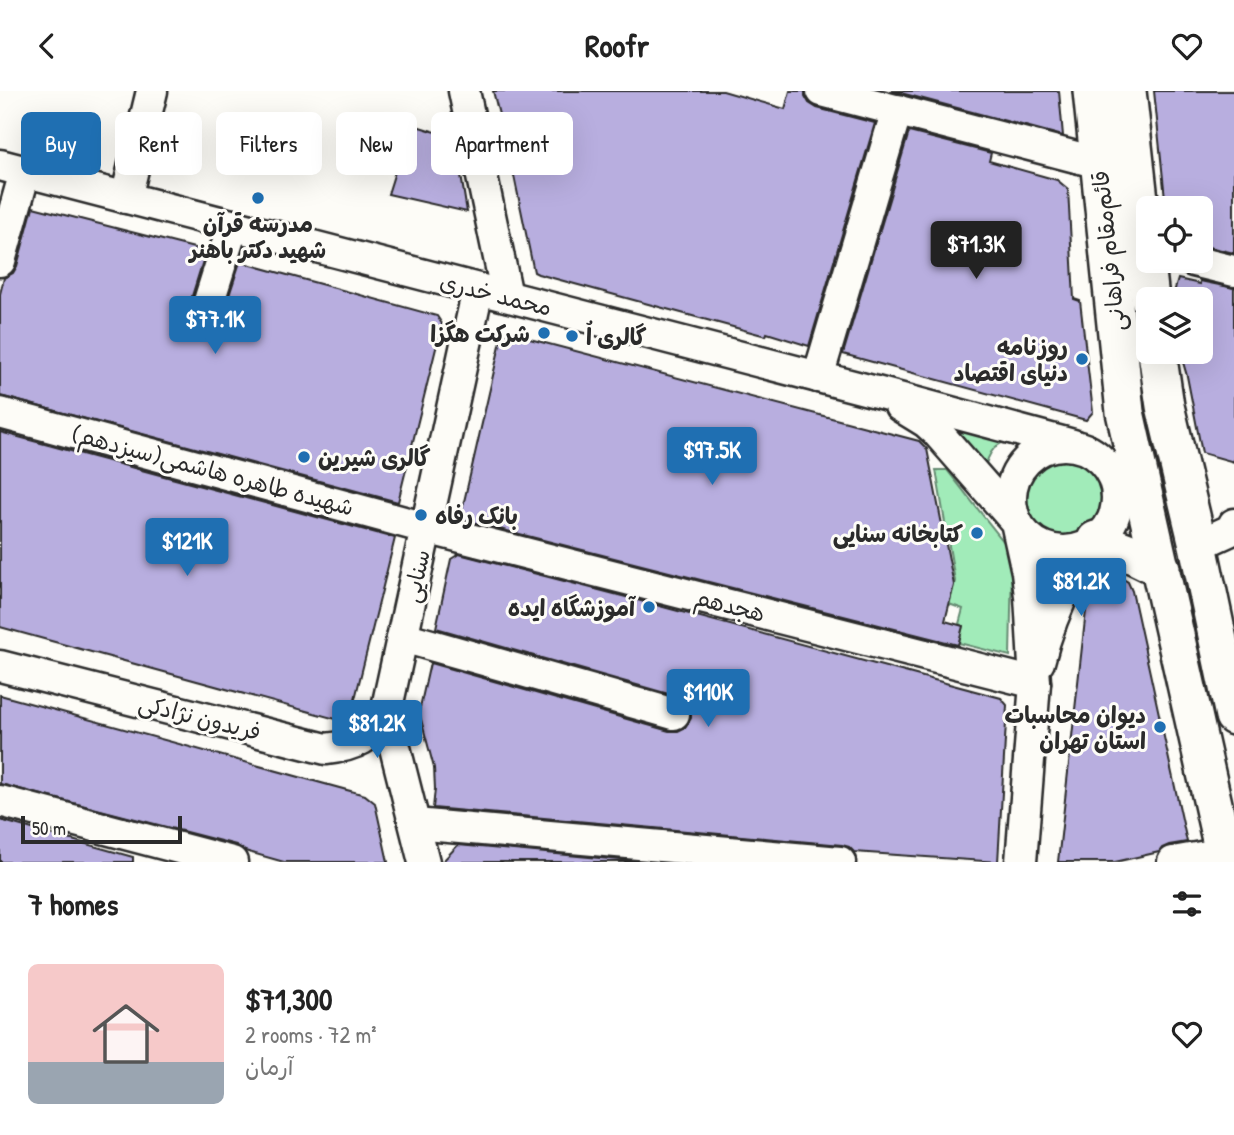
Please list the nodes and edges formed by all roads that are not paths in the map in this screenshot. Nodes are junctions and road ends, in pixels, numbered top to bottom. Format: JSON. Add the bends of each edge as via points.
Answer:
{"nodes":[{"id":1,"x":152,"y":91,"type":"edge"},
{"id":2,"x":464,"y":91,"type":"edge"},
{"id":3,"x":822,"y":91,"type":"edge"},
{"id":4,"x":1092,"y":91,"type":"edge"},
{"id":5,"x":1127,"y":91,"type":"edge"},
{"id":6,"x":897,"y":110,"type":"junction"},
{"id":7,"x":1099,"y":163,"type":"junction"},
{"id":8,"x":12,"y":168,"type":"edge"},
{"id":9,"x":1140,"y":196,"type":"edge"},
{"id":10,"x":125,"y":198,"type":"junction"},
{"id":11,"x":233,"y":225,"type":"junction"},
{"id":12,"x":0,"y":261,"type":"edge"},
{"id":13,"x":1213,"y":266,"type":"edge"},
{"id":14,"x":1234,"y":271,"type":"edge"},
{"id":15,"x":478,"y":289,"type":"junction"},
{"id":16,"x":508,"y":296,"type":"junction"},
{"id":17,"x":206,"y":311,"type":"dead end"},
{"id":18,"x":1159,"y":364,"type":"edge"},
{"id":19,"x":818,"y":377,"type":"junction"},
{"id":20,"x":880,"y":393,"type":"junction"},
{"id":21,"x":0,"y":413,"type":"edge"},
{"id":22,"x":1082,"y":448,"type":"junction"},
{"id":23,"x":1179,"y":464,"type":"junction"},
{"id":24,"x":1139,"y":468,"type":"junction"},
{"id":25,"x":1016,"y":522,"type":"junction"},
{"id":26,"x":1234,"y":524,"type":"edge"},
{"id":27,"x":426,"y":528,"type":"junction"},
{"id":28,"x":1096,"y":540,"type":"junction"},
{"id":29,"x":1198,"y":545,"type":"junction"},
{"id":30,"x":1161,"y":568,"type":"junction"},
{"id":31,"x":403,"y":637,"type":"junction"},
{"id":32,"x":0,"y":666,"type":"edge"},
{"id":33,"x":1035,"y":683,"type":"junction"},
{"id":34,"x":387,"y":712,"type":"junction"},
{"id":35,"x":674,"y":714,"type":"dead end"},
{"id":36,"x":1234,"y":716,"type":"edge"},
{"id":37,"x":0,"y":801,"type":"edge"},
{"id":38,"x":415,"y":824,"type":"junction"},
{"id":39,"x":1225,"y":857,"type":"edge"},
{"id":40,"x":232,"y":862,"type":"edge"},
{"id":41,"x":424,"y":862,"type":"edge"},
{"id":42,"x":840,"y":862,"type":"edge"},
{"id":43,"x":1021,"y":862,"type":"edge"},
{"id":44,"x":1173,"y":862,"type":"edge"}],
"edges":[{"from":1,"to":10,"type":"street"},
{"from":2,"to":16,"type":"street"},
{"from":3,"to":6,"type":"street"},
{"from":4,"to":7,"type":"main road","name":"قائم‌مقام فراهانی"},
{"from":5,"to":9,"type":"main road","name":"قائم‌مقام فراهانی"},
{"from":6,"to":7,"type":"street"},
{"from":6,"to":19,"type":"street"},
{"from":7,"to":24,"type":"main road","name":"قائم‌مقام فراهانی","via":[[1125,412]]},
{"from":8,"to":10,"type":"street","name":"محمد خدری"},
{"from":8,"to":12,"type":"street"},
{"from":10,"to":11,"type":"street","name":"محمد خدری"},
{"from":11,"to":15,"type":"street","name":"محمد خدری"},
{"from":11,"to":17,"type":"street"},
{"from":13,"to":14,"type":"street"},
{"from":15,"to":16,"type":"street","name":"محمد خدری"},
{"from":15,"to":27,"type":"street","name":"سنایی"},
{"from":16,"to":19,"type":"street","name":"محمد خدری"},
{"from":18,"to":23,"type":"main road"},
{"from":19,"to":20,"type":"street","name":"محمد خدری"},
{"from":20,"to":22,"type":"street","name":"محمد خدری"},
{"from":20,"to":25,"type":"street","via":[[937,432]]},
{"from":21,"to":27,"type":"street","name":"شهیده طاهره هاشمی(سیزدهم)"},
{"from":22,"to":24,"type":"street","name":"محمد خدری"},
{"from":22,"to":25,"type":"street","via":[[1056,445],[1026,459],[1010,489]]},
{"from":22,"to":28,"type":"street","via":[[1102,460],[1116,487],[1114,517]]},
{"from":23,"to":24,"type":"main road"},
{"from":23,"to":29,"type":"main road"},
{"from":24,"to":30,"type":"main road","name":"قائم‌مقام فراهانی"},
{"from":25,"to":28,"type":"street","via":[[1025,535],[1052,550],[1083,548]]},
{"from":25,"to":33,"type":"street","via":[[1030,596]]},
{"from":26,"to":29,"type":"street","via":[[1231,530]]},
{"from":27,"to":31,"type":"street","name":"سنایی"},
{"from":27,"to":33,"type":"street","name":"هجدهم"},
{"from":28,"to":30,"type":"main road"},
{"from":28,"to":33,"type":"street","via":[[1066,590],[1046,638]]},
{"from":29,"to":36,"type":"main road"},
{"from":30,"to":39,"type":"main road","name":"قائم‌مقام فراهانی"},
{"from":31,"to":34,"type":"street","name":"سنایی"},
{"from":31,"to":35,"type":"street"},
{"from":32,"to":34,"type":"street","name":"فریدون نژادکی","via":[[326,749],[347,747],[366,737]]},
{"from":33,"to":43,"type":"street"},
{"from":34,"to":38,"type":"street","name":"سنایی"},
{"from":37,"to":40,"type":"street"},
{"from":38,"to":41,"type":"street","name":"سنایی"},
{"from":38,"to":42,"type":"street"},
{"from":39,"to":44,"type":"street"}]}
